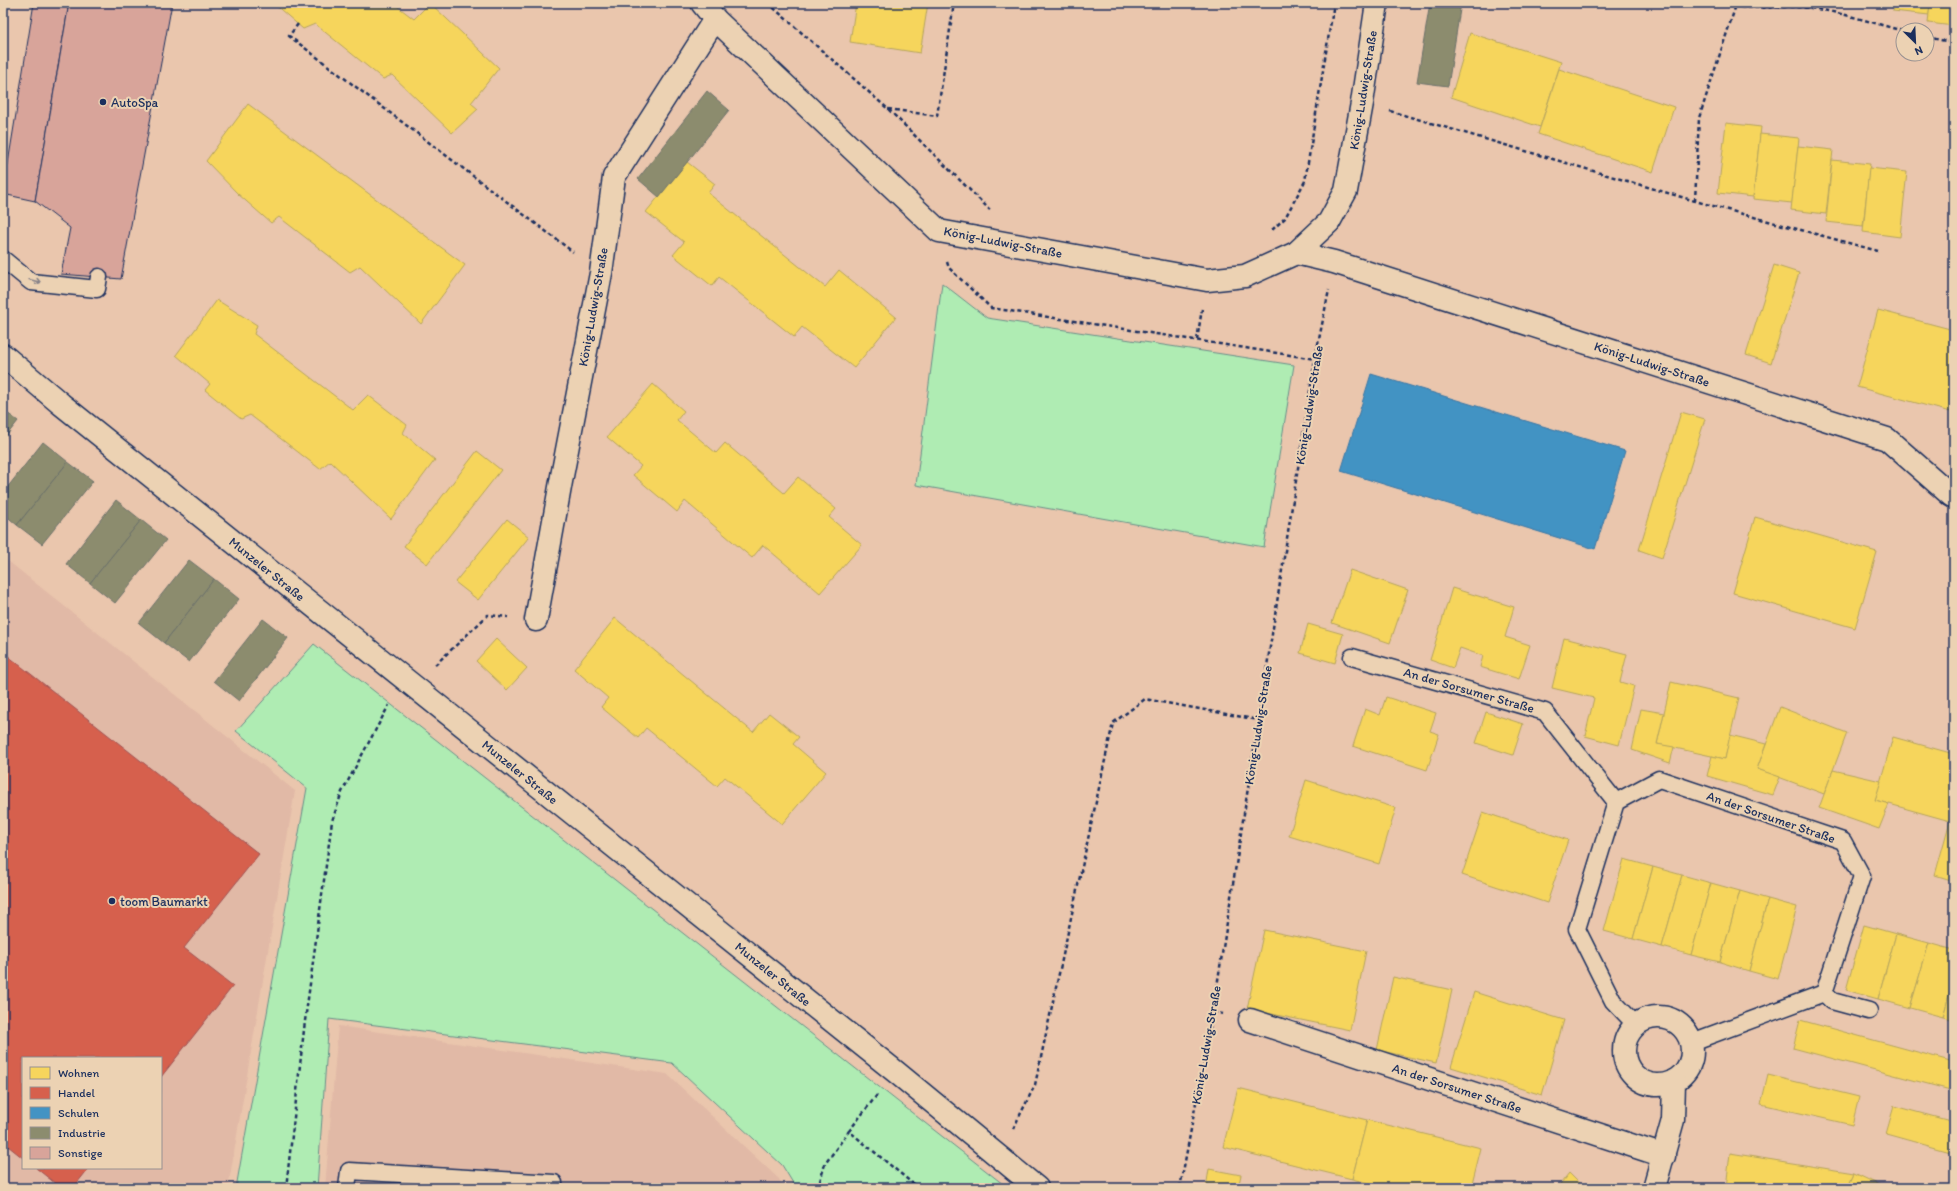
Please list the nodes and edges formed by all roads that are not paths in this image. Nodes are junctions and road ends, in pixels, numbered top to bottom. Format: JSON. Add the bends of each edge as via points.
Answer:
{"nodes":[{"id":1,"x":1376,"y":3,"type":"edge"},
{"id":2,"x":709,"y":11,"type":"edge"},
{"id":3,"x":1296,"y":253,"type":"junction"},
{"id":4,"x":3,"y":259,"type":"edge"},
{"id":5,"x":99,"y":277,"type":"dead end"},
{"id":6,"x":3,"y":355,"type":"edge"},
{"id":7,"x":1952,"y":496,"type":"dead end"},
{"id":8,"x":536,"y":620,"type":"road end"},
{"id":9,"x":1352,"y":657,"type":"dead end"},
{"id":10,"x":1616,"y":802,"type":"junction"},
{"id":11,"x":1824,"y":993,"type":"junction"},
{"id":12,"x":1869,"y":1011,"type":"dead end"},
{"id":13,"x":1250,"y":1020,"type":"dead end"},
{"id":14,"x":1635,"y":1024,"type":"junction"},
{"id":15,"x":1692,"y":1042,"type":"junction"},
{"id":16,"x":1674,"y":1081,"type":"junction"},
{"id":17,"x":1664,"y":1156,"type":"junction"},
{"id":18,"x":348,"y":1188,"type":"edge"},
{"id":19,"x":554,"y":1188,"type":"edge"},
{"id":20,"x":1036,"y":1188,"type":"edge"},
{"id":21,"x":1654,"y":1188,"type":"edge"}],
"edges":[{"from":1,"to":3,"type":"street","name":"König-Ludwig-Straße","via":[[1346,191],[1329,222]]},
{"from":2,"to":3,"type":"street","name":"König-Ludwig-Straße","via":[[939,231],[1207,280],[1245,276]]},
{"from":2,"to":8,"type":"street","name":"König-Ludwig-Straße","via":[[614,178],[601,273]]},
{"from":3,"to":7,"type":"street","name":"König-Ludwig-Straße","via":[[1334,262],[1887,439]]},
{"from":4,"to":5,"type":"lane","one_way":true,"via":[[31,282],[97,289]]},
{"from":6,"to":20,"type":"street","name":"Munzeler Straße","via":[[896,1072]]},
{"from":9,"to":10,"type":"lane","name":"An der Sorsumer Straße","via":[[1545,712]]},
{"from":10,"to":11,"type":"lane","name":"An der Sorsumer Straße","via":[[1658,779],[1843,841],[1862,876]]},
{"from":10,"to":14,"type":"lane","via":[[1577,929],[1613,1001]]},
{"from":11,"to":12,"type":"lane","via":[[1832,1000]]},
{"from":11,"to":15,"type":"lane"},
{"from":13,"to":17,"type":"street","name":"An der Sorsumer Straße"},
{"from":14,"to":15,"type":"street","via":[[1651,1017],[1668,1017],[1684,1027]]},
{"from":14,"to":16,"type":"street","via":[[1626,1035],[1623,1053],[1629,1071],[1643,1083],[1658,1086]]},
{"from":15,"to":16,"type":"street","via":[[1692,1056],[1685,1072]]},
{"from":16,"to":17,"type":"street","via":[[1673,1120]]},
{"from":17,"to":21,"type":"street"},
{"from":18,"to":19,"type":"lane","via":[[348,1171],[554,1183]]}]}
